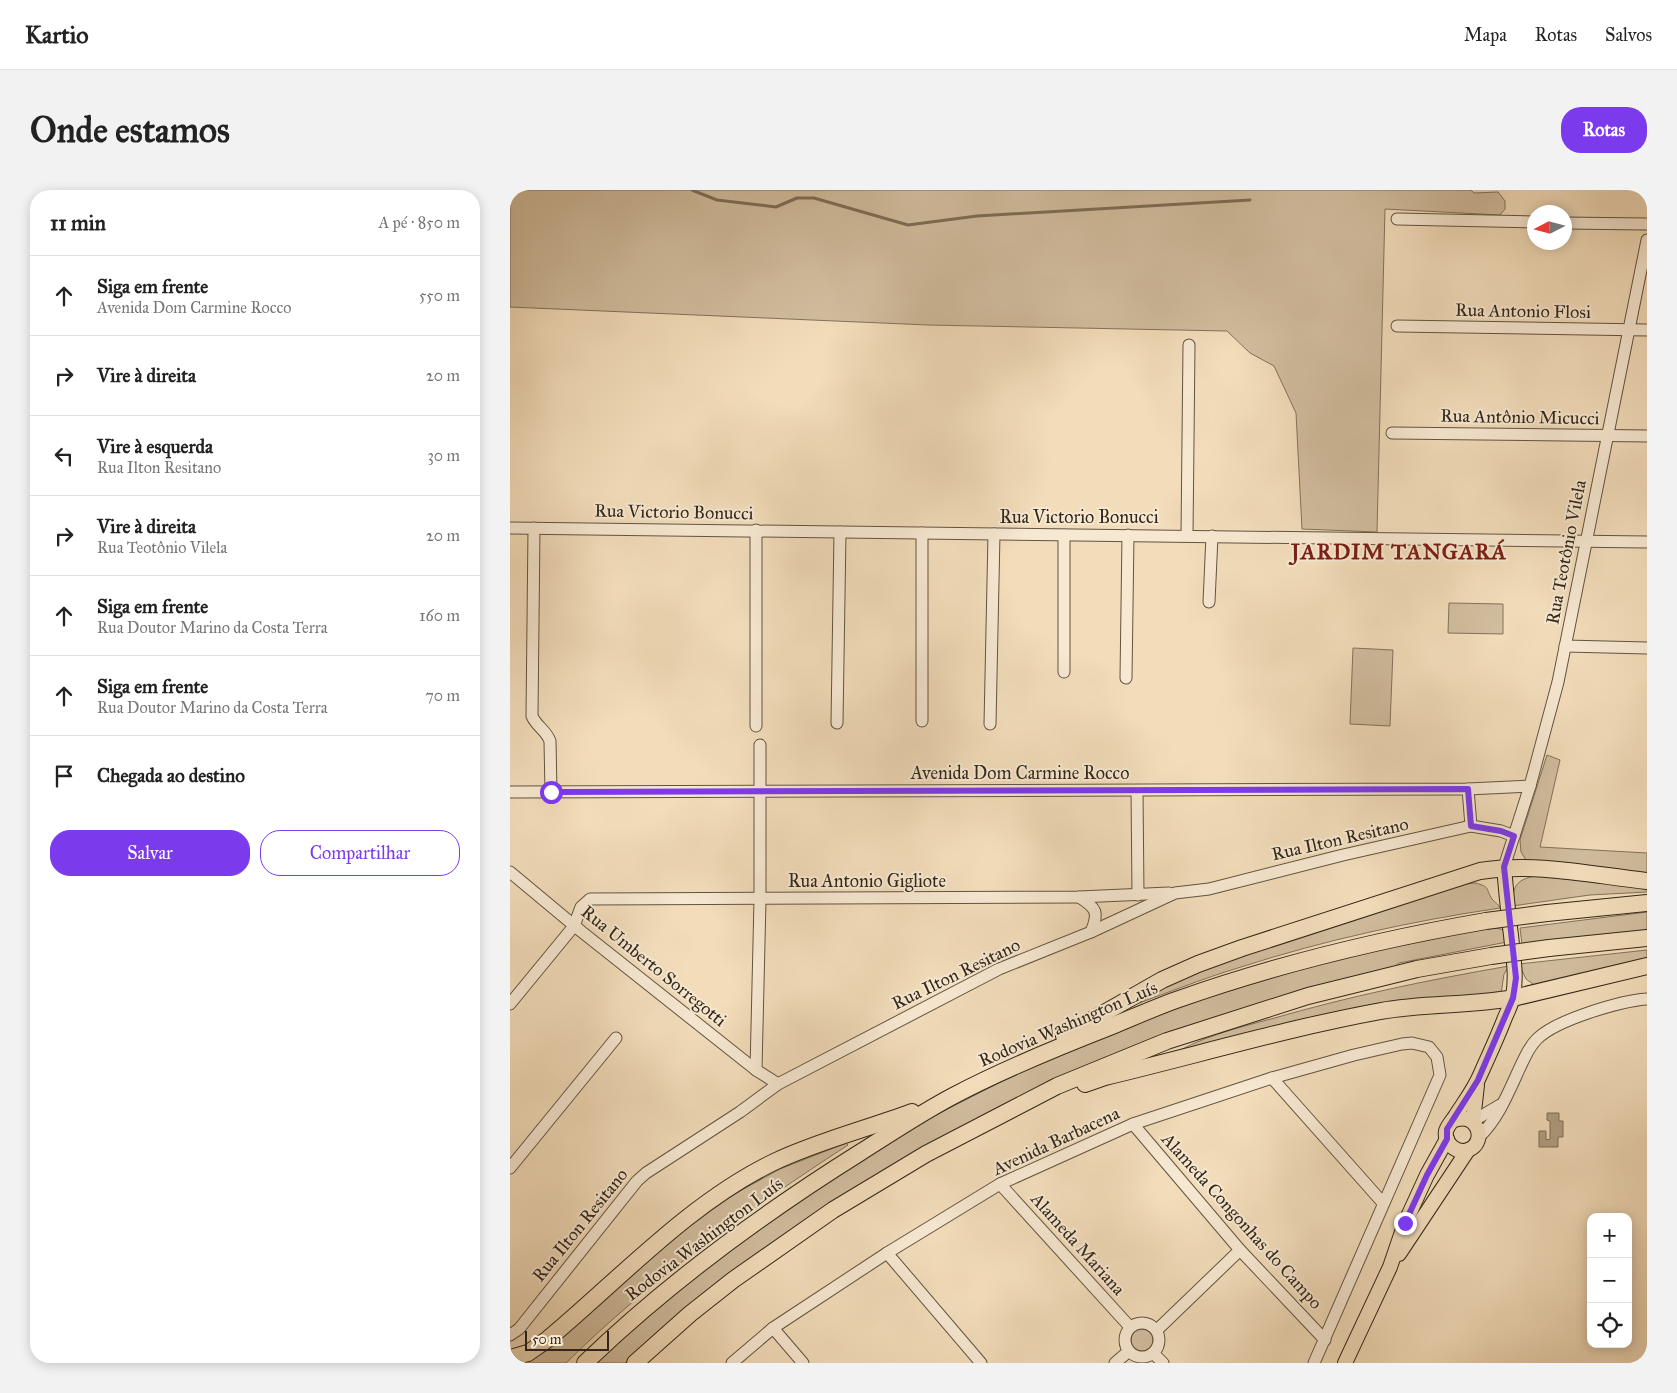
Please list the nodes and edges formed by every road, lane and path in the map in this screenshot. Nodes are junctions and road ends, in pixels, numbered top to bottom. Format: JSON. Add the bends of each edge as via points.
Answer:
{"nodes":[{"id":1,"x":1397,"y":219,"type":"dead end"},
{"id":2,"x":1527,"y":222,"type":"edge"},
{"id":3,"x":1572,"y":222,"type":"edge"},
{"id":4,"x":1647,"y":224,"type":"edge"},
{"id":5,"x":1647,"y":240,"type":"edge"},
{"id":6,"x":1398,"y":326,"type":"dead end"},
{"id":7,"x":1628,"y":330,"type":"junction"},
{"id":8,"x":1647,"y":330,"type":"edge"},
{"id":9,"x":1189,"y":345,"type":"dead end"},
{"id":10,"x":1392,"y":433,"type":"dead end"},
{"id":11,"x":1608,"y":436,"type":"junction"},
{"id":12,"x":1647,"y":436,"type":"edge"},
{"id":13,"x":510,"y":528,"type":"edge"},
{"id":14,"x":534,"y":528,"type":"junction"},
{"id":15,"x":756,"y":530,"type":"junction"},
{"id":16,"x":840,"y":532,"type":"junction"},
{"id":17,"x":922,"y":533,"type":"junction"},
{"id":18,"x":994,"y":534,"type":"junction"},
{"id":19,"x":1064,"y":535,"type":"junction"},
{"id":20,"x":1128,"y":535,"type":"junction"},
{"id":21,"x":1187,"y":535,"type":"junction"},
{"id":22,"x":1212,"y":536,"type":"junction"},
{"id":23,"x":1586,"y":540,"type":"junction"},
{"id":24,"x":1647,"y":542,"type":"edge"},
{"id":25,"x":1209,"y":602,"type":"dead end"},
{"id":26,"x":1565,"y":646,"type":"junction"},
{"id":27,"x":1647,"y":648,"type":"edge"},
{"id":28,"x":1064,"y":672,"type":"dead end"},
{"id":29,"x":1126,"y":678,"type":"dead end"},
{"id":30,"x":922,"y":721,"type":"dead end"},
{"id":31,"x":837,"y":723,"type":"dead end"},
{"id":32,"x":990,"y":724,"type":"dead end"},
{"id":33,"x":756,"y":726,"type":"dead end"},
{"id":34,"x":760,"y":745,"type":"dead end"},
{"id":35,"x":1530,"y":786,"type":"junction"},
{"id":36,"x":1468,"y":789,"type":"junction"},
{"id":37,"x":760,"y":790,"type":"junction"},
{"id":38,"x":1137,"y":791,"type":"junction"},
{"id":39,"x":510,"y":792,"type":"edge"},
{"id":40,"x":551,"y":792,"type":"junction"},
{"id":41,"x":1471,"y":826,"type":"junction"},
{"id":42,"x":1514,"y":836,"type":"junction"},
{"id":43,"x":1504,"y":867,"type":"junction"},
{"id":44,"x":510,"y":872,"type":"edge"},
{"id":45,"x":1647,"y":881,"type":"edge"},
{"id":46,"x":1175,"y":893,"type":"junction"},
{"id":47,"x":1138,"y":894,"type":"junction"},
{"id":48,"x":1079,"y":897,"type":"junction"},
{"id":49,"x":760,"y":900,"type":"junction"},
{"id":50,"x":1647,"y":903,"type":"edge"},
{"id":51,"x":574,"y":926,"type":"junction"},
{"id":52,"x":1091,"y":932,"type":"junction"},
{"id":53,"x":1647,"y":938,"type":"edge"},
{"id":54,"x":1647,"y":966,"type":"edge"},
{"id":55,"x":1513,"y":998,"type":"junction"},
{"id":56,"x":1647,"y":999,"type":"edge"},
{"id":57,"x":510,"y":1004,"type":"edge"},
{"id":58,"x":616,"y":1038,"type":"dead end"},
{"id":59,"x":1013,"y":1066,"type":"junction"},
{"id":60,"x":756,"y":1070,"type":"junction"},
{"id":61,"x":1272,"y":1078,"type":"junction"},
{"id":62,"x":1478,"y":1080,"type":"junction"},
{"id":63,"x":778,"y":1084,"type":"junction"},
{"id":64,"x":952,"y":1097,"type":"junction"},
{"id":65,"x":1504,"y":1102,"type":"junction"},
{"id":66,"x":1006,"y":1114,"type":"junction"},
{"id":67,"x":1452,"y":1121,"type":"junction"},
{"id":68,"x":1473,"y":1122,"type":"junction"},
{"id":69,"x":1133,"y":1124,"type":"junction"},
{"id":70,"x":1479,"y":1137,"type":"junction"},
{"id":71,"x":1447,"y":1139,"type":"junction"},
{"id":72,"x":1468,"y":1150,"type":"junction"},
{"id":73,"x":510,"y":1168,"type":"edge"},
{"id":74,"x":1427,"y":1175,"type":"junction"},
{"id":75,"x":1000,"y":1184,"type":"junction"},
{"id":76,"x":1434,"y":1202,"type":"junction"},
{"id":77,"x":1383,"y":1203,"type":"junction"},
{"id":78,"x":1240,"y":1250,"type":"junction"},
{"id":79,"x":886,"y":1253,"type":"junction"},
{"id":80,"x":1390,"y":1267,"type":"junction"},
{"id":81,"x":1130,"y":1327,"type":"junction"},
{"id":82,"x":773,"y":1328,"type":"junction"},
{"id":83,"x":1157,"y":1330,"type":"junction"},
{"id":84,"x":510,"y":1335,"type":"edge"},
{"id":85,"x":1325,"y":1340,"type":"junction"},
{"id":86,"x":1129,"y":1351,"type":"junction"},
{"id":87,"x":1153,"y":1353,"type":"junction"},
{"id":88,"x":510,"y":1358,"type":"edge"},
{"id":89,"x":584,"y":1363,"type":"edge"},
{"id":90,"x":635,"y":1363,"type":"edge"},
{"id":91,"x":732,"y":1363,"type":"edge"},
{"id":92,"x":803,"y":1363,"type":"edge"},
{"id":93,"x":981,"y":1363,"type":"edge"},
{"id":94,"x":1115,"y":1363,"type":"edge"},
{"id":95,"x":1163,"y":1363,"type":"edge"},
{"id":96,"x":1314,"y":1363,"type":"edge"},
{"id":97,"x":1345,"y":1363,"type":"edge"}],
"edges":[{"from":1,"to":2,"type":"street"},
{"from":3,"to":4,"type":"street"},
{"from":5,"to":7,"type":"street","name":"Rua Teotônio Vilela"},
{"from":6,"to":7,"type":"street","name":"Rua Antonio Flosi"},
{"from":7,"to":8,"type":"street","name":"Rua Antonio Flosi"},
{"from":7,"to":11,"type":"street","name":"Rua Teotônio Vilela"},
{"from":9,"to":21,"type":"street"},
{"from":10,"to":11,"type":"street","name":"Rua Antônio Micucci"},
{"from":11,"to":12,"type":"street","name":"Rua Antônio Micucci"},
{"from":11,"to":23,"type":"street","name":"Rua Teotônio Vilela"},
{"from":13,"to":14,"type":"street","name":"Rua Victorio Bonucci"},
{"from":14,"to":15,"type":"street","name":"Rua Victorio Bonucci"},
{"from":14,"to":40,"type":"street","via":[[532,716],[550,741]]},
{"from":15,"to":16,"type":"street","name":"Rua Victorio Bonucci"},
{"from":15,"to":33,"type":"street"},
{"from":16,"to":17,"type":"street","name":"Rua Victorio Bonucci"},
{"from":16,"to":31,"type":"street"},
{"from":17,"to":18,"type":"street","name":"Rua Victorio Bonucci"},
{"from":17,"to":30,"type":"street"},
{"from":18,"to":19,"type":"street","name":"Rua Victorio Bonucci"},
{"from":18,"to":32,"type":"street"},
{"from":19,"to":20,"type":"street","name":"Rua Victorio Bonucci"},
{"from":19,"to":28,"type":"street"},
{"from":20,"to":21,"type":"street","name":"Rua Victorio Bonucci"},
{"from":20,"to":29,"type":"street"},
{"from":21,"to":22,"type":"street","name":"Rua Victorio Bonucci"},
{"from":22,"to":23,"type":"street","name":"Rua Victorio Bonucci"},
{"from":22,"to":25,"type":"street"},
{"from":23,"to":24,"type":"street","name":"Rua Victorio Bonucci"},
{"from":23,"to":26,"type":"street","name":"Rua Teotônio Vilela"},
{"from":26,"to":27,"type":"street"},
{"from":26,"to":35,"type":"street","name":"Rua Teotônio Vilela"},
{"from":34,"to":37,"type":"street"},
{"from":35,"to":36,"type":"street","name":"Avenida Dom Carmine Rocco"},
{"from":35,"to":42,"type":"street","name":"Rua Teotônio Vilela"},
{"from":36,"to":38,"type":"street","name":"Avenida Dom Carmine Rocco"},
{"from":36,"to":41,"type":"street"},
{"from":37,"to":38,"type":"street","name":"Avenida Dom Carmine Rocco"},
{"from":37,"to":40,"type":"street","name":"Avenida Dom Carmine Rocco"},
{"from":37,"to":49,"type":"street"},
{"from":38,"to":47,"type":"street"},
{"from":39,"to":40,"type":"street","name":"Avenida Dom Carmine Rocco"},
{"from":41,"to":42,"type":"street","name":"Rua Ilton Resitano"},
{"from":41,"to":46,"type":"street","name":"Rua Ilton Resitano","via":[[1208,889]]},
{"from":42,"to":43,"type":"street","name":"Rua Teotônio Vilela"},
{"from":43,"to":45,"type":"highway"},
{"from":43,"to":55,"type":"main road","via":[[1516,978]]},
{"from":43,"to":59,"type":"highway","via":[[1480,871],[1198,964],[1154,984]]},
{"from":44,"to":51,"type":"street","name":"Rua Umberto Sorregotti"},
{"from":46,"to":47,"type":"street","name":"Rua Antonio Gigliote"},
{"from":46,"to":52,"type":"street","name":"Rua Ilton Resitano"},
{"from":47,"to":48,"type":"street","name":"Rua Antonio Gigliote"},
{"from":48,"to":49,"type":"street","name":"Rua Antonio Gigliote"},
{"from":48,"to":52,"type":"street","via":[[1094,909],[1096,921]]},
{"from":49,"to":51,"type":"street","name":"Rua Antonio Gigliote","via":[[590,900],[581,907]]},
{"from":49,"to":60,"type":"street"},
{"from":50,"to":59,"type":"highway","name":"Rodovia Washington Luís","bridge":true,"via":[[1486,921],[1338,951],[1176,1000]]},
{"from":51,"to":57,"type":"street","name":"Rua Antonio Gigliote"},
{"from":51,"to":60,"type":"street","name":"Rua Umberto Sorregotti"},
{"from":52,"to":63,"type":"street","name":"Rua Ilton Resitano","via":[[999,969]]},
{"from":53,"to":66,"type":"highway","bridge":true,"via":[[1491,956],[1417,969],[1308,996],[1167,1041],[1056,1086]]},
{"from":54,"to":55,"type":"highway"},
{"from":55,"to":62,"type":"main road"},
{"from":55,"to":66,"type":"highway","via":[[1406,1007],[1335,1020],[1105,1078]]},
{"from":56,"to":65,"type":"street","via":[[1582,1014],[1550,1028],[1536,1039],[1527,1053]]},
{"from":58,"to":73,"type":"street"},
{"from":59,"to":64,"type":"highway","name":"Rodovia Washington Luís"},
{"from":60,"to":63,"type":"street","name":"Rua Umberto Sorregotti"},
{"from":61,"to":69,"type":"street","name":"Avenida Barbacena"},
{"from":61,"to":77,"type":"street"},
{"from":61,"to":77,"type":"street","name":"Avenida Barbacena","via":[[1402,1044],[1422,1044],[1434,1052],[1440,1075]]},
{"from":62,"to":67,"type":"main road"},
{"from":62,"to":68,"type":"main road"},
{"from":63,"to":84,"type":"street","name":"Rua Ilton Resitano","via":[[642,1177],[519,1329]]},
{"from":64,"to":88,"type":"highway","via":[[772,1163],[675,1227],[544,1342],[528,1353]]},
{"from":64,"to":89,"type":"highway","name":"Rodovia Washington Luís","via":[[838,1166],[710,1254]]},
{"from":65,"to":68,"type":"street"},
{"from":65,"to":70,"type":"street"},
{"from":66,"to":90,"type":"highway","via":[[926,1154],[833,1210],[690,1314]]},
{"from":67,"to":68,"type":"main road","via":[[1466,1118]]},
{"from":67,"to":71,"type":"main road","via":[[1447,1129]]},
{"from":68,"to":70,"type":"main road"},
{"from":69,"to":75,"type":"street","name":"Avenida Barbacena"},
{"from":69,"to":78,"type":"street","name":"Alameda Congonhas do Campo"},
{"from":70,"to":72,"type":"main road"},
{"from":71,"to":72,"type":"main road","via":[[1455,1149]]},
{"from":71,"to":74,"type":"main road"},
{"from":72,"to":76,"type":"main road"},
{"from":74,"to":76,"type":"main road","via":[[1425,1193]]},
{"from":74,"to":80,"type":"main road","via":[[1405,1223]]},
{"from":75,"to":79,"type":"street","name":"Avenida Barbacena"},
{"from":75,"to":81,"type":"street","name":"Alameda Mariana"},
{"from":76,"to":80,"type":"main road"},
{"from":77,"to":85,"type":"street"},
{"from":78,"to":83,"type":"street"},
{"from":78,"to":85,"type":"street","name":"Alameda Congonhas do Campo"},
{"from":79,"to":82,"type":"street","name":"Avenida Barbacena"},
{"from":79,"to":93,"type":"street"},
{"from":80,"to":97,"type":"main road"},
{"from":81,"to":83,"type":"street","via":[[1140,1322]]},
{"from":81,"to":86,"type":"street","via":[[1125,1336]]},
{"from":82,"to":91,"type":"street","name":"Avenida Barbacena"},
{"from":82,"to":92,"type":"street"},
{"from":83,"to":87,"type":"street","via":[[1159,1343]]},
{"from":85,"to":96,"type":"street"},
{"from":86,"to":87,"type":"street","via":[[1138,1357]]},
{"from":86,"to":94,"type":"street"},
{"from":87,"to":95,"type":"street"}]}
